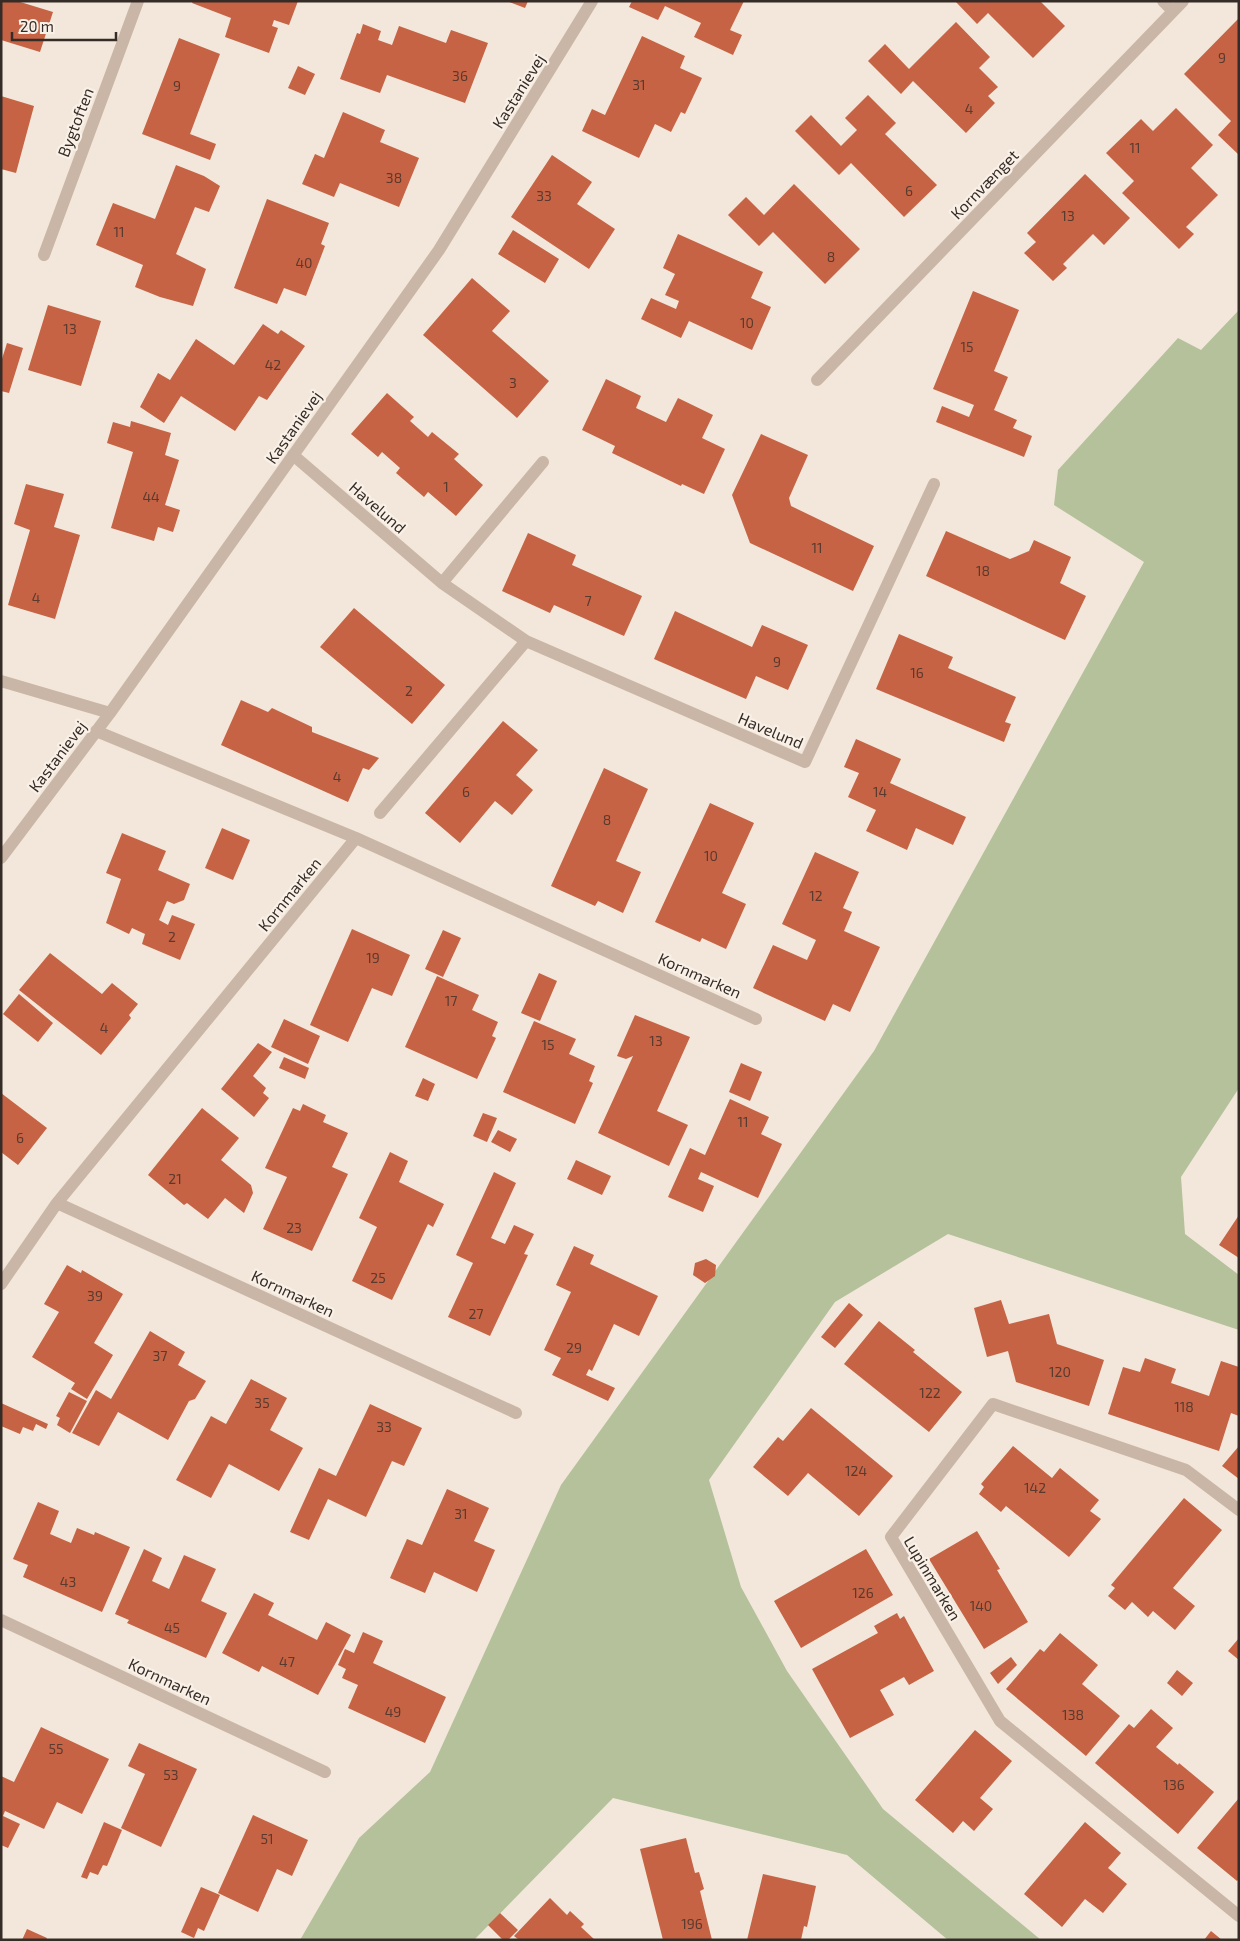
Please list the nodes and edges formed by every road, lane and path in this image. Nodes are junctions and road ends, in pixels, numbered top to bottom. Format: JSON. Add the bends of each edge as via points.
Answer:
{"nodes":[{"id":1,"x":138,"y":1,"type":"edge"},
{"id":2,"x":592,"y":1,"type":"edge"},
{"id":3,"x":1163,"y":1,"type":"edge"},
{"id":4,"x":1183,"y":1,"type":"edge"},
{"id":5,"x":1173,"y":11,"type":"junction"},
{"id":6,"x":44,"y":255,"type":"dead end"},
{"id":7,"x":817,"y":380,"type":"dead end"},
{"id":8,"x":293,"y":455,"type":"junction"},
{"id":9,"x":543,"y":462,"type":"dead end"},
{"id":10,"x":934,"y":484,"type":"dead end"},
{"id":11,"x":442,"y":583,"type":"junction"},
{"id":12,"x":526,"y":641,"type":"junction"},
{"id":13,"x":1,"y":681,"type":"edge"},
{"id":14,"x":110,"y":713,"type":"junction"},
{"id":15,"x":96,"y":732,"type":"junction"},
{"id":16,"x":380,"y":813,"type":"dead end"},
{"id":17,"x":356,"y":838,"type":"junction"},
{"id":18,"x":1,"y":858,"type":"edge"},
{"id":19,"x":756,"y":1019,"type":"dead end"},
{"id":20,"x":57,"y":1203,"type":"junction"},
{"id":21,"x":1,"y":1284,"type":"edge"},
{"id":22,"x":516,"y":1413,"type":"dead end"},
{"id":23,"x":1239,"y":1510,"type":"edge"},
{"id":24,"x":1,"y":1620,"type":"edge"},
{"id":25,"x":325,"y":1772,"type":"dead end"},
{"id":26,"x":1239,"y":1916,"type":"edge"}],
"edges":[{"from":1,"to":6,"type":"street","name":"Bygtoften"},
{"from":2,"to":8,"type":"street","name":"Kastanievej","via":[[439,250]]},
{"from":3,"to":5,"type":"street"},
{"from":4,"to":5,"type":"street","name":"Kornvænget"},
{"from":5,"to":7,"type":"street","name":"Kornvænget"},
{"from":8,"to":11,"type":"street","name":"Havelund"},
{"from":8,"to":14,"type":"street","name":"Kastanievej"},
{"from":9,"to":11,"type":"street"},
{"from":10,"to":12,"type":"street","name":"Havelund","via":[[805,762]]},
{"from":11,"to":12,"type":"street","name":"Havelund"},
{"from":12,"to":16,"type":"street"},
{"from":13,"to":14,"type":"street"},
{"from":14,"to":15,"type":"street","name":"Kastanievej"},
{"from":15,"to":17,"type":"street","name":"Kornmarken"},
{"from":15,"to":18,"type":"street","name":"Kastanievej"},
{"from":17,"to":19,"type":"street","name":"Kornmarken"},
{"from":17,"to":20,"type":"street","name":"Kornmarken"},
{"from":20,"to":21,"type":"street","name":"Kornmarken"},
{"from":20,"to":22,"type":"street","name":"Kornmarken"},
{"from":23,"to":26,"type":"street","name":"Lupinmarken","via":[[1186,1470],[993,1404],[891,1538],[1000,1721]]},
{"from":24,"to":25,"type":"street","name":"Kornmarken"}]}
